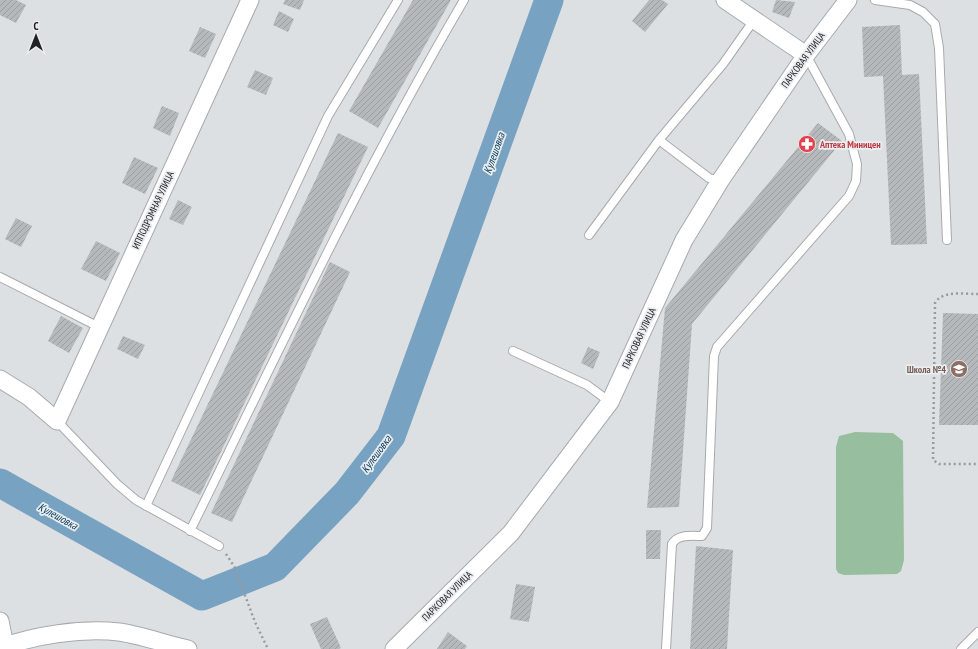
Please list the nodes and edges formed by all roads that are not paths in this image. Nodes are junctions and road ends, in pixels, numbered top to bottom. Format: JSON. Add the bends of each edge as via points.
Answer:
{"nodes":[{"id":1,"x":250,"y":0,"type":"edge"},
{"id":2,"x":398,"y":0,"type":"edge"},
{"id":3,"x":464,"y":0,"type":"edge"},
{"id":4,"x":725,"y":0,"type":"edge"},
{"id":5,"x":848,"y":0,"type":"edge"},
{"id":6,"x":875,"y":0,"type":"edge"},
{"id":7,"x":754,"y":20,"type":"junction"},
{"id":8,"x":806,"y":55,"type":"junction"},
{"id":9,"x":659,"y":140,"type":"junction"},
{"id":10,"x":720,"y":181,"type":"junction"},
{"id":11,"x":589,"y":235,"type":"dead end"},
{"id":12,"x":947,"y":240,"type":"dead end"},
{"id":13,"x":0,"y":277,"type":"edge"},
{"id":14,"x":99,"y":327,"type":"junction"},
{"id":15,"x":513,"y":351,"type":"dead end"},
{"id":16,"x":0,"y":379,"type":"edge"},
{"id":17,"x":610,"y":402,"type":"junction"},
{"id":18,"x":57,"y":421,"type":"junction"},
{"id":19,"x":146,"y":506,"type":"junction"},
{"id":20,"x":190,"y":531,"type":"junction"},
{"id":21,"x":219,"y":546,"type":"dead end"},
{"id":22,"x":0,"y":621,"type":"edge"},
{"id":23,"x":978,"y":632,"type":"edge"},
{"id":24,"x":2,"y":647,"type":"edge"},
{"id":25,"x":188,"y":649,"type":"edge"},
{"id":26,"x":394,"y":649,"type":"edge"},
{"id":27,"x":666,"y":649,"type":"edge"},
{"id":28,"x":962,"y":649,"type":"edge"}],
"edges":[{"from":1,"to":14,"type":"street","name":"ИППОДРОМНАЯ УЛИЦА"},
{"from":2,"to":19,"type":"lane","via":[[328,116]]},
{"from":3,"to":20,"type":"lane","via":[[434,51],[310,287]]},
{"from":4,"to":7,"type":"street"},
{"from":5,"to":8,"type":"street","name":"ПАРКОВАЯ УЛИЦА"},
{"from":6,"to":12,"type":"lane","via":[[910,5],[923,12],[935,24],[939,48]]},
{"from":7,"to":8,"type":"street"},
{"from":7,"to":9,"type":"lane","via":[[723,64]]},
{"from":8,"to":10,"type":"street","name":"ПАРКОВАЯ УЛИЦА"},
{"from":8,"to":27,"type":"lane","via":[[849,134],[857,164],[856,181],[849,196],[717,347],[714,356],[707,528],[702,536],[681,537],[672,544]]},
{"from":9,"to":10,"type":"lane","via":[[709,178]]},
{"from":9,"to":11,"type":"lane"},
{"from":10,"to":17,"type":"street","name":"ПАРКОВАЯ УЛИЦА","via":[[684,240]]},
{"from":13,"to":14,"type":"lane"},
{"from":14,"to":18,"type":"street","name":"ИППОДРОМНАЯ УЛИЦА"},
{"from":15,"to":17,"type":"lane","via":[[586,385]]},
{"from":16,"to":18,"type":"street","via":[[29,396]]},
{"from":17,"to":26,"type":"street","name":"ПАРКОВАЯ УЛИЦА","via":[[511,533]]},
{"from":18,"to":19,"type":"lane","via":[[117,484]]},
{"from":19,"to":20,"type":"lane"},
{"from":20,"to":21,"type":"lane"},
{"from":22,"to":24,"type":"street"},
{"from":23,"to":28,"type":"lane"},
{"from":24,"to":25,"type":"street","via":[[29,638],[75,632],[119,632]]}]}
